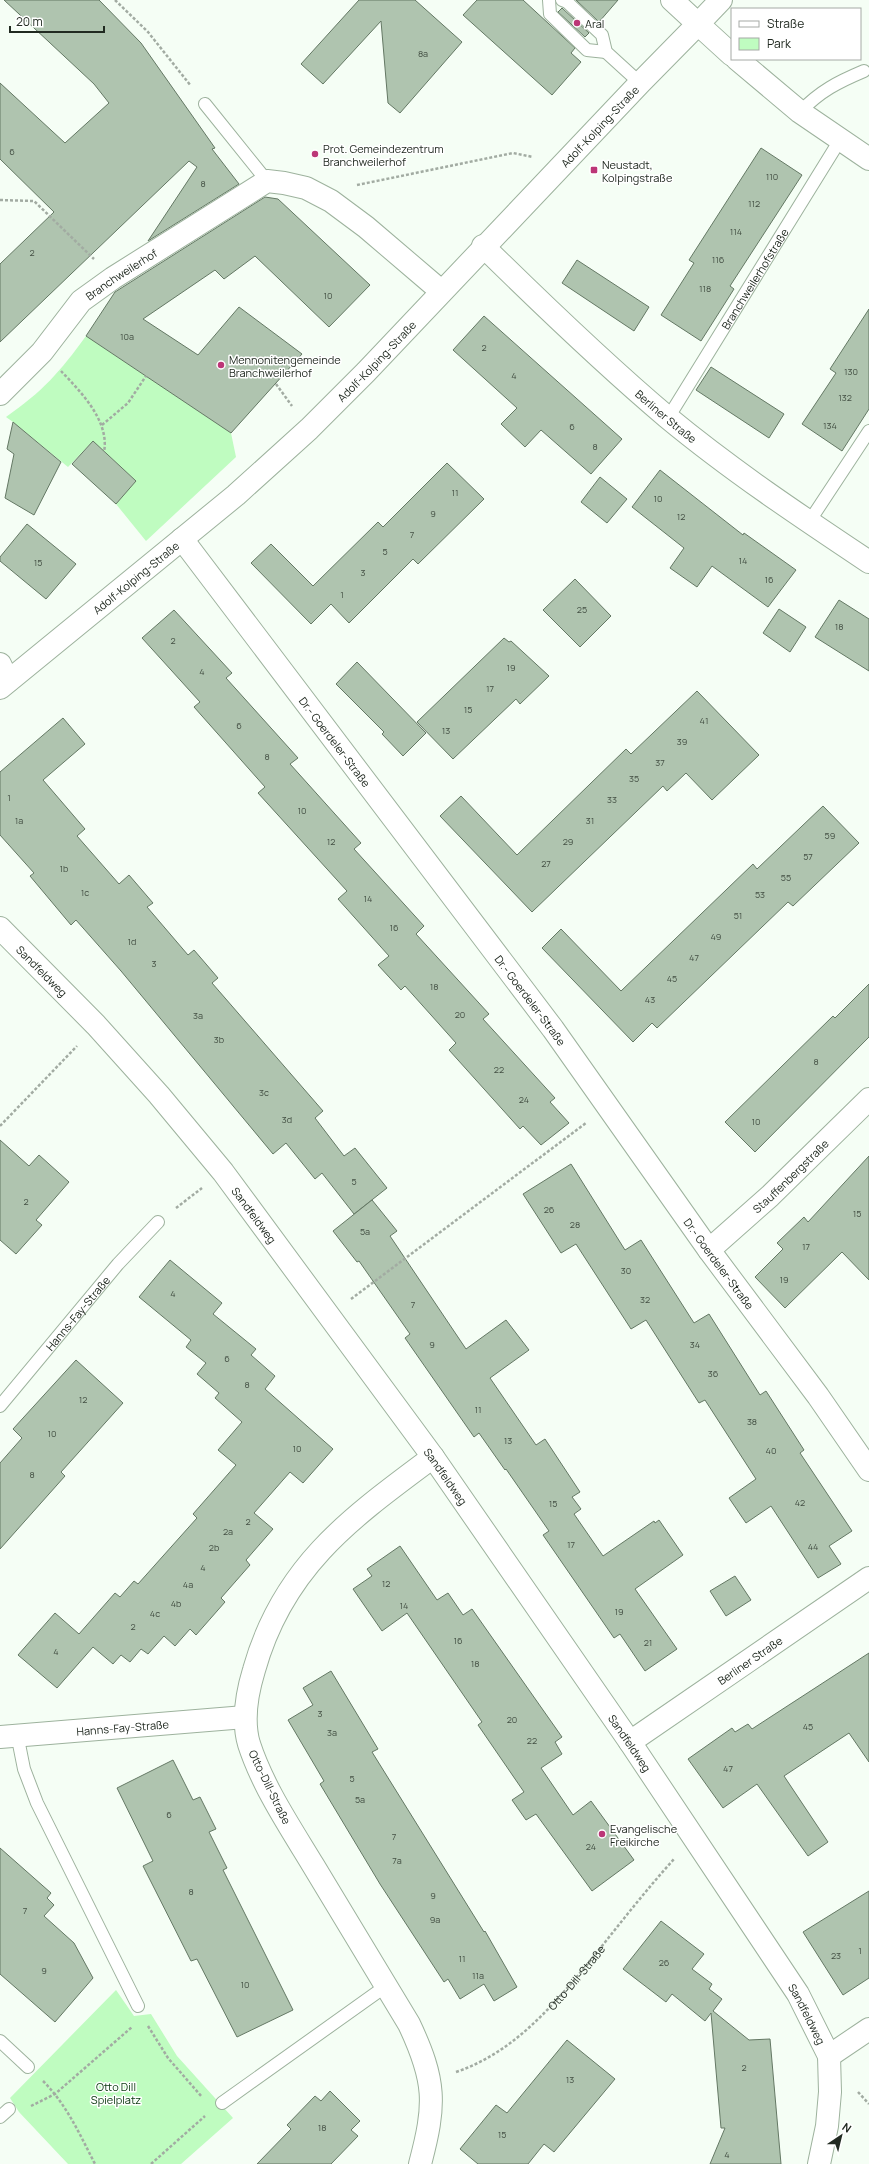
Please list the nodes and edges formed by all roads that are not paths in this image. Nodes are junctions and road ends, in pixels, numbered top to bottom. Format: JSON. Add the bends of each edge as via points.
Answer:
{"nodes":[{"id":1,"x":549,"y":0,"type":"edge"},
{"id":2,"x":562,"y":0,"type":"edge"},
{"id":3,"x":672,"y":0,"type":"edge"},
{"id":4,"x":721,"y":0,"type":"edge"},
{"id":5,"x":698,"y":24,"type":"junction"},
{"id":6,"x":606,"y":52,"type":"junction"},
{"id":7,"x":731,"y":54,"type":"edge"},
{"id":8,"x":738,"y":60,"type":"edge"},
{"id":9,"x":864,"y":71,"type":"dead end"},
{"id":10,"x":640,"y":83,"type":"junction"},
{"id":11,"x":205,"y":104,"type":"road end"},
{"id":12,"x":800,"y":112,"type":"junction"},
{"id":13,"x":840,"y":140,"type":"junction"},
{"id":14,"x":869,"y":159,"type":"edge"},
{"id":15,"x":267,"y":182,"type":"junction"},
{"id":16,"x":484,"y":246,"type":"junction"},
{"id":17,"x":441,"y":291,"type":"junction"},
{"id":18,"x":0,"y":394,"type":"edge"},
{"id":19,"x":668,"y":418,"type":"junction"},
{"id":20,"x":869,"y":431,"type":"edge"},
{"id":21,"x":809,"y":522,"type":"junction"},
{"id":22,"x":182,"y":539,"type":"junction"},
{"id":23,"x":869,"y":562,"type":"edge"},
{"id":24,"x":3,"y":678,"type":"edge"},
{"id":25,"x":3,"y":933,"type":"edge"},
{"id":26,"x":869,"y":1099,"type":"edge"},
{"id":27,"x":158,"y":1222,"type":"road end"},
{"id":28,"x":709,"y":1250,"type":"junction"},
{"id":29,"x":0,"y":1406,"type":"edge"},
{"id":30,"x":433,"y":1457,"type":"junction"},
{"id":31,"x":869,"y":1470,"type":"edge"},
{"id":32,"x":869,"y":1578,"type":"edge"},
{"id":33,"x":245,"y":1717,"type":"junction"},
{"id":34,"x":9,"y":1735,"type":"edge"},
{"id":35,"x":630,"y":1742,"type":"junction"},
{"id":36,"x":386,"y":1986,"type":"junction"},
{"id":37,"x":138,"y":2006,"type":"road end"},
{"id":38,"x":869,"y":2029,"type":"edge"},
{"id":39,"x":0,"y":2041,"type":"edge"},
{"id":40,"x":829,"y":2056,"type":"junction"},
{"id":41,"x":28,"y":2067,"type":"road end"},
{"id":42,"x":217,"y":2106,"type":"road end"},
{"id":43,"x":420,"y":2164,"type":"edge"},
{"id":44,"x":819,"y":2164,"type":"edge"}],
"edges":[{"from":1,"to":6,"type":"lane","via":[[550,14],[587,50]]},
{"from":2,"to":6,"type":"lane","via":[[568,2],[602,35]]},
{"from":3,"to":5,"type":"street"},
{"from":4,"to":5,"type":"street","name":"Adolf-Kolping-Straße"},
{"from":5,"to":7,"type":"street"},
{"from":5,"to":10,"type":"street","name":"Adolf-Kolping-Straße"},
{"from":6,"to":10,"type":"lane"},
{"from":8,"to":12,"type":"street"},
{"from":9,"to":12,"type":"lane","via":[[833,84]]},
{"from":10,"to":16,"type":"street","name":"Adolf-Kolping-Straße"},
{"from":11,"to":15,"type":"lane"},
{"from":12,"to":13,"type":"street"},
{"from":13,"to":14,"type":"street"},
{"from":13,"to":19,"type":"lane","name":"Branchweilerhofstraße"},
{"from":15,"to":17,"type":"street","via":[[306,188],[331,201],[366,227]]},
{"from":15,"to":18,"type":"street","name":"Branchweilerhof","via":[[113,278],[81,301],[42,352]]},
{"from":16,"to":17,"type":"street","name":"Adolf-Kolping-Straße"},
{"from":16,"to":19,"type":"street","name":"Berliner Straße","via":[[574,335]]},
{"from":17,"to":22,"type":"street","name":"Adolf-Kolping-Straße","via":[[309,429],[236,495]]},
{"from":19,"to":21,"type":"street","name":"Berliner Straße","via":[[736,471]]},
{"from":20,"to":21,"type":"lane"},
{"from":21,"to":23,"type":"street","name":"Berliner Straße"},
{"from":22,"to":24,"type":"street","name":"Adolf-Kolping-Straße"},
{"from":22,"to":28,"type":"street","name":"Dr.- Goerdeler-Straße","via":[[553,1029]]},
{"from":25,"to":30,"type":"street","name":"Sandfeldweg","via":[[96,1025],[223,1172]]},
{"from":26,"to":28,"type":"street","name":"Stauffenbergstraße","via":[[770,1196]]},
{"from":27,"to":29,"type":"lane","name":"Hanns-Fay-Straße","via":[[118,1264]]},
{"from":28,"to":31,"type":"street","name":"Dr.- Goerdeler-Straße","via":[[818,1396]]},
{"from":30,"to":33,"type":"street","name":"Otto-Dill-Straße","via":[[361,1513],[310,1562],[288,1590],[262,1641]]},
{"from":30,"to":35,"type":"street","name":"Sandfeldweg"},
{"from":32,"to":35,"type":"street","name":"Berliner Straße"},
{"from":33,"to":34,"type":"street","name":"Hanns-Fay-Straße"},
{"from":33,"to":36,"type":"street","name":"Otto-Dill-Straße","via":[[249,1743],[285,1819]]},
{"from":34,"to":37,"type":"lane","via":[[37,1803]]},
{"from":35,"to":40,"type":"street","name":"Sandfeldweg","via":[[798,1994]]},
{"from":36,"to":42,"type":"lane"},
{"from":36,"to":43,"type":"street","name":"Otto-Dill-Straße","via":[[422,2052],[430,2081],[432,2105]]},
{"from":38,"to":40,"type":"street"},
{"from":39,"to":41,"type":"lane"},
{"from":40,"to":44,"type":"street","via":[[830,2092],[827,2126]]}]}
